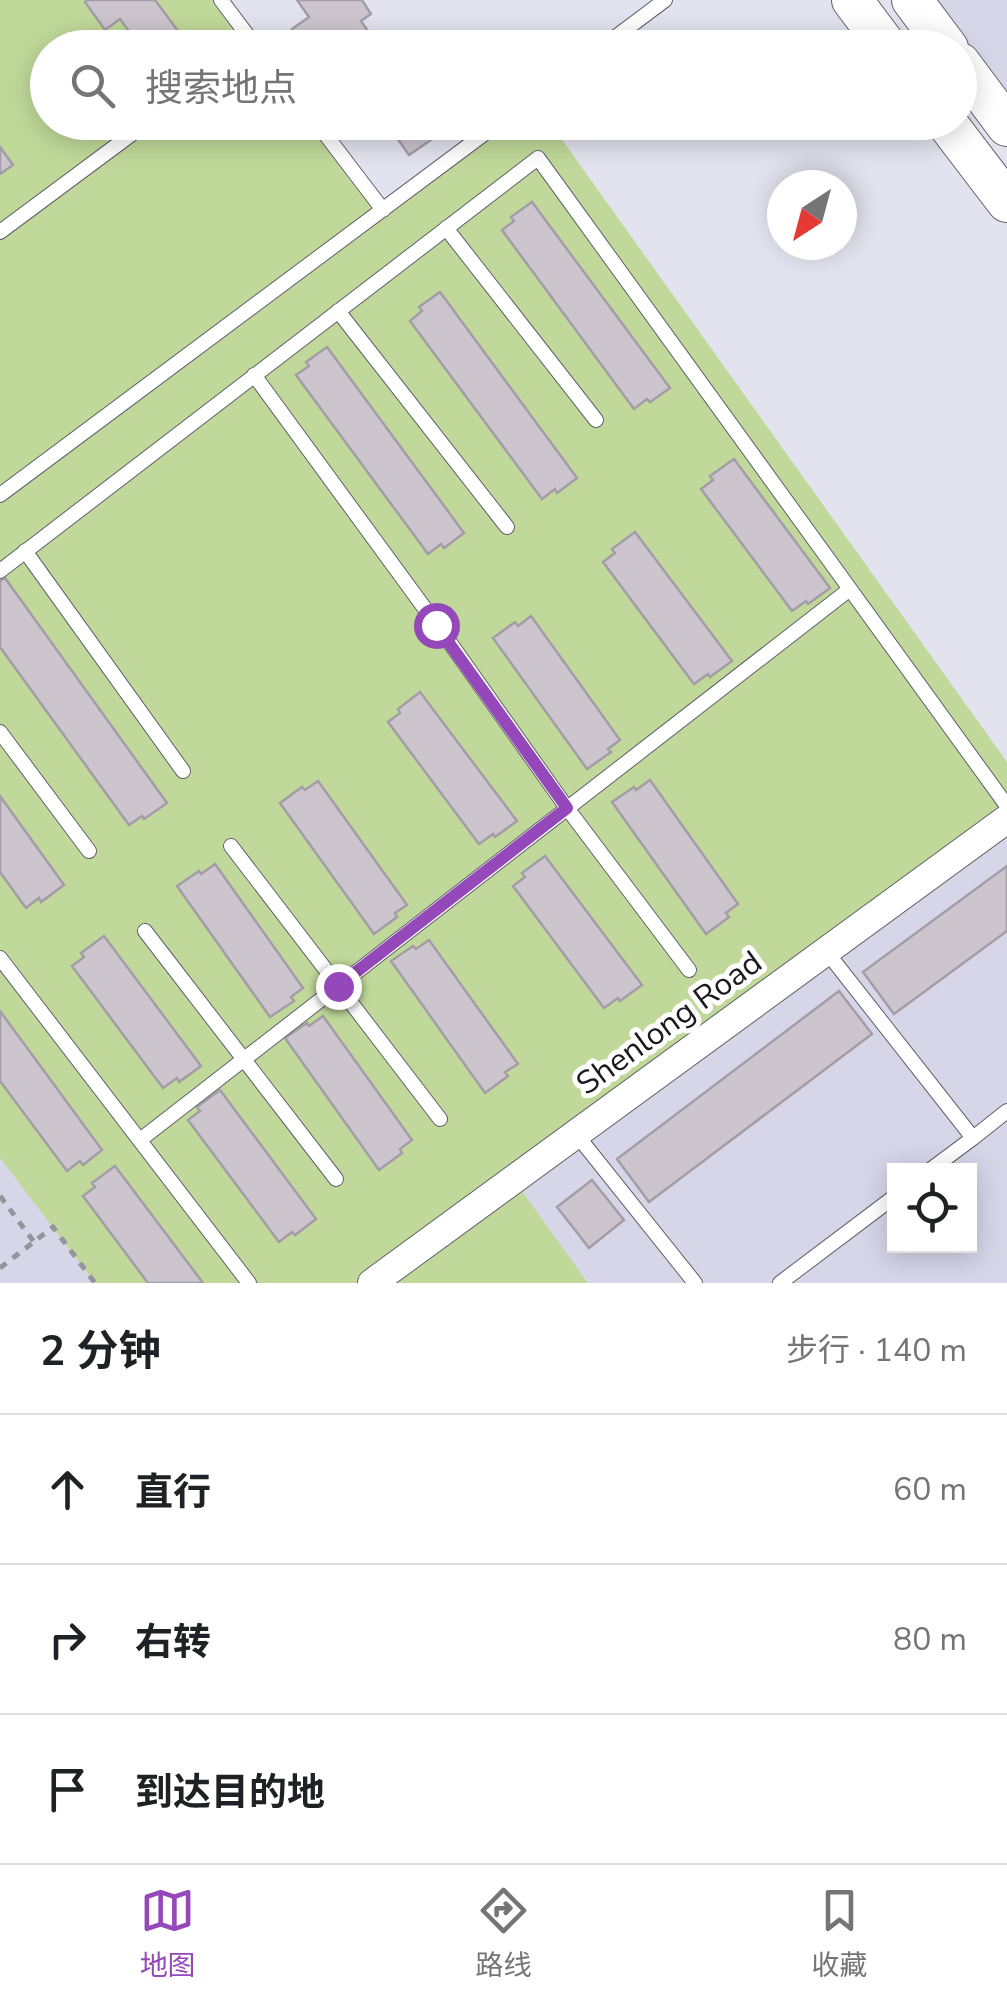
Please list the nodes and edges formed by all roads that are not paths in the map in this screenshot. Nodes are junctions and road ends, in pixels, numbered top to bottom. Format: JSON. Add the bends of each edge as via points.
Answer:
{"nodes":[{"id":1,"x":221,"y":0,"type":"edge"},
{"id":2,"x":665,"y":0,"type":"edge"},
{"id":3,"x":852,"y":0,"type":"edge"},
{"id":4,"x":912,"y":0,"type":"edge"},
{"id":5,"x":242,"y":30,"type":"edge"},
{"id":6,"x":625,"y":30,"type":"edge"},
{"id":7,"x":874,"y":30,"type":"edge"},
{"id":8,"x":934,"y":30,"type":"edge"},
{"id":9,"x":977,"y":84,"type":"edge"},
{"id":10,"x":1006,"y":121,"type":"edge"},
{"id":11,"x":124,"y":140,"type":"edge"},
{"id":12,"x":330,"y":140,"type":"edge"},
{"id":13,"x":476,"y":140,"type":"edge"},
{"id":14,"x":960,"y":140,"type":"edge"},
{"id":15,"x":1007,"y":202,"type":"edge"},
{"id":16,"x":383,"y":210,"type":"junction"},
{"id":17,"x":446,"y":228,"type":"junction"},
{"id":18,"x":0,"y":232,"type":"edge"},
{"id":19,"x":338,"y":312,"type":"junction"},
{"id":20,"x":254,"y":376,"type":"junction"},
{"id":21,"x":596,"y":420,"type":"dead end"},
{"id":22,"x":0,"y":495,"type":"edge"},
{"id":23,"x":507,"y":528,"type":"dead end"},
{"id":24,"x":25,"y":551,"type":"junction"},
{"id":25,"x":0,"y":570,"type":"edge"},
{"id":26,"x":850,"y":589,"type":"junction"},
{"id":27,"x":0,"y":732,"type":"edge"},
{"id":28,"x":182,"y":771,"type":"dead end"},
{"id":29,"x":1007,"y":806,"type":"edge"},
{"id":30,"x":567,"y":808,"type":"junction"},
{"id":31,"x":1007,"y":819,"type":"edge"},
{"id":32,"x":232,"y":846,"type":"dead end"},
{"id":33,"x":89,"y":851,"type":"dead end"},
{"id":34,"x":145,"y":931,"type":"dead end"},
{"id":35,"x":826,"y":951,"type":"junction"},
{"id":36,"x":0,"y":958,"type":"edge"},
{"id":37,"x":690,"y":970,"type":"dead end"},
{"id":38,"x":338,"y":986,"type":"junction"},
{"id":39,"x":244,"y":1059,"type":"junction"},
{"id":40,"x":1007,"y":1111,"type":"edge"},
{"id":41,"x":440,"y":1119,"type":"dead end"},
{"id":42,"x":576,"y":1134,"type":"junction"},
{"id":43,"x":973,"y":1138,"type":"junction"},
{"id":44,"x":140,"y":1140,"type":"junction"},
{"id":45,"x":939,"y":1163,"type":"edge"},
{"id":46,"x":336,"y":1180,"type":"dead end"},
{"id":47,"x":887,"y":1202,"type":"edge"},
{"id":48,"x":250,"y":1283,"type":"edge"},
{"id":49,"x":372,"y":1283,"type":"edge"},
{"id":50,"x":696,"y":1283,"type":"edge"},
{"id":51,"x":780,"y":1283,"type":"edge"}],
"edges":[{"from":1,"to":5,"type":"lane"},
{"from":2,"to":6,"type":"lane"},
{"from":3,"to":7,"type":"main road"},
{"from":4,"to":8,"type":"main road"},
{"from":9,"to":10,"type":"main road"},
{"from":11,"to":18,"type":"lane"},
{"from":12,"to":16,"type":"lane"},
{"from":13,"to":16,"type":"lane"},
{"from":14,"to":15,"type":"main road"},
{"from":16,"to":22,"type":"lane"},
{"from":17,"to":19,"type":"lane"},
{"from":17,"to":21,"type":"lane"},
{"from":17,"to":26,"type":"lane","via":[[538,158]]},
{"from":19,"to":20,"type":"lane"},
{"from":19,"to":23,"type":"lane"},
{"from":20,"to":24,"type":"lane"},
{"from":20,"to":30,"type":"lane"},
{"from":24,"to":25,"type":"lane"},
{"from":24,"to":28,"type":"lane"},
{"from":26,"to":29,"type":"lane"},
{"from":26,"to":30,"type":"lane"},
{"from":27,"to":33,"type":"lane"},
{"from":30,"to":37,"type":"lane"},
{"from":30,"to":38,"type":"lane"},
{"from":31,"to":35,"type":"street","name":"Shenlong Road"},
{"from":32,"to":38,"type":"lane"},
{"from":34,"to":39,"type":"lane"},
{"from":35,"to":42,"type":"street","name":"Shenlong Road"},
{"from":35,"to":43,"type":"lane"},
{"from":36,"to":44,"type":"lane"},
{"from":38,"to":39,"type":"lane"},
{"from":38,"to":41,"type":"lane"},
{"from":39,"to":44,"type":"lane"},
{"from":39,"to":46,"type":"lane"},
{"from":40,"to":43,"type":"lane"},
{"from":42,"to":49,"type":"street","name":"Shenlong Road"},
{"from":42,"to":50,"type":"lane"},
{"from":43,"to":45,"type":"lane"},
{"from":44,"to":48,"type":"lane"},
{"from":47,"to":51,"type":"lane"}]}
